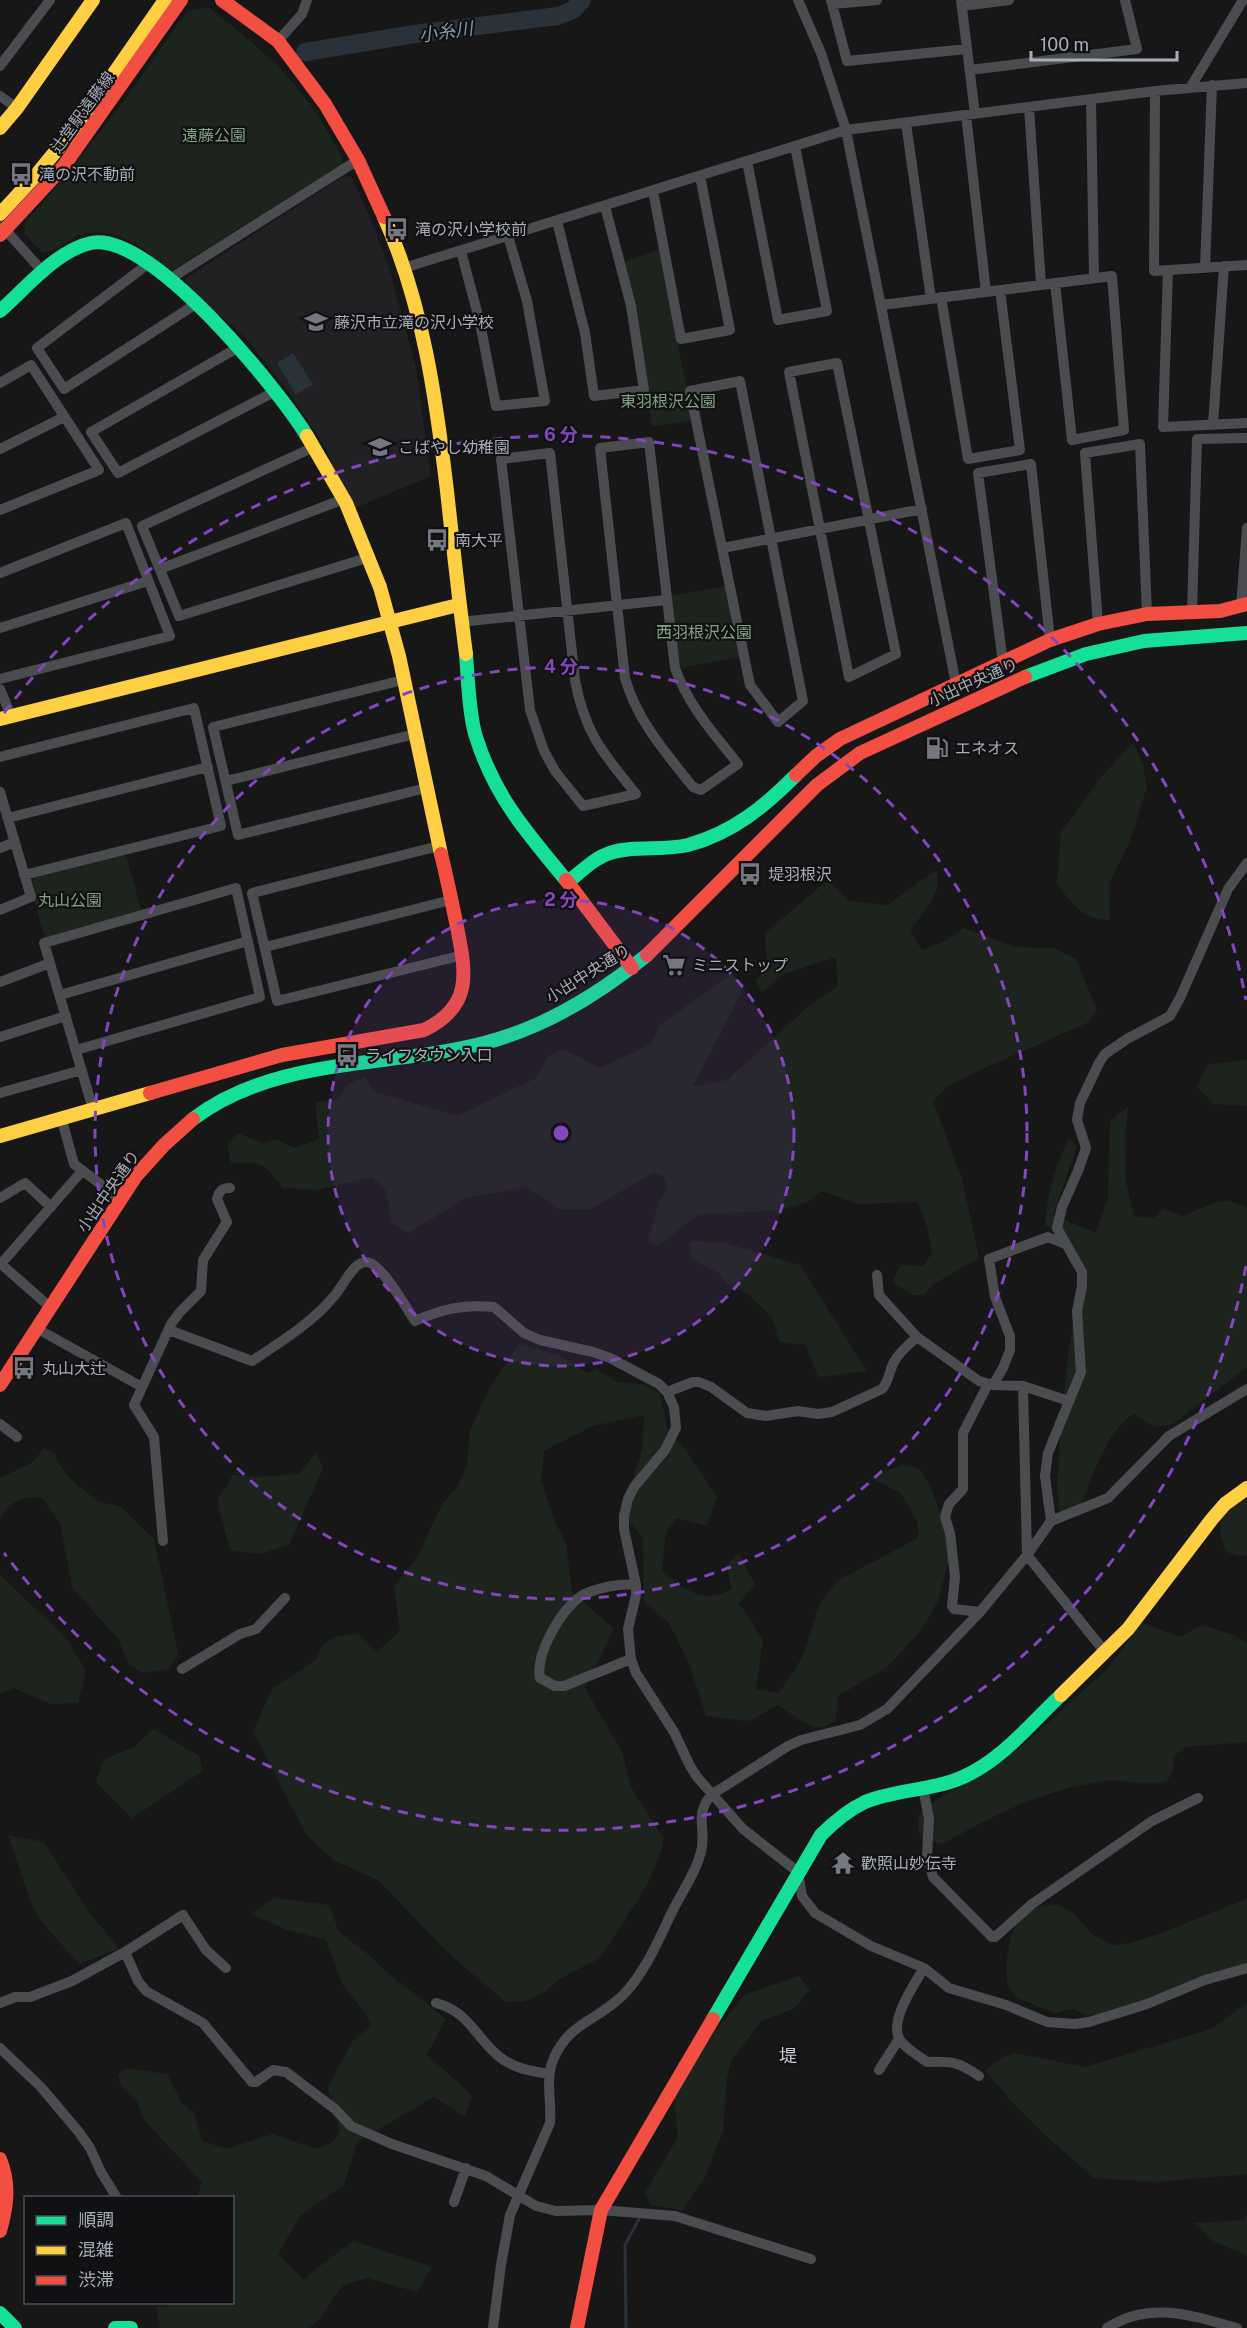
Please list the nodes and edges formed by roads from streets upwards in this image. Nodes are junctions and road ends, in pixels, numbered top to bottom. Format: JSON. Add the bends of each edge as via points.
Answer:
{"nodes":[{"id":1,"x":50,"y":0,"type":"edge"},
{"id":2,"x":93,"y":0,"type":"edge"},
{"id":3,"x":165,"y":0,"type":"edge"},
{"id":4,"x":182,"y":0,"type":"edge"},
{"id":5,"x":222,"y":0,"type":"edge"},
{"id":6,"x":308,"y":0,"type":"edge"},
{"id":7,"x":798,"y":0,"type":"edge"},
{"id":8,"x":877,"y":0,"type":"edge"},
{"id":9,"x":1009,"y":0,"type":"edge"},
{"id":10,"x":1125,"y":0,"type":"edge"},
{"id":11,"x":1243,"y":0,"type":"edge"},
{"id":12,"x":832,"y":2,"type":"edge"},
{"id":13,"x":962,"y":3,"type":"edge"},
{"id":14,"x":278,"y":41,"type":"junction"},
{"id":15,"x":967,"y":49,"type":"junction"},
{"id":16,"x":0,"y":66,"type":"edge"},
{"id":17,"x":970,"y":70,"type":"junction"},
{"id":18,"x":1247,"y":82,"type":"edge"},
{"id":19,"x":1212,"y":86,"type":"junction"},
{"id":20,"x":1190,"y":87,"type":"junction"},
{"id":21,"x":1155,"y":92,"type":"junction"},
{"id":22,"x":0,"y":96,"type":"edge"},
{"id":23,"x":1091,"y":100,"type":"junction"},
{"id":24,"x":1029,"y":107,"type":"junction"},
{"id":25,"x":17,"y":108,"type":"junction"},
{"id":26,"x":971,"y":115,"type":"junction"},
{"id":27,"x":906,"y":123,"type":"junction"},
{"id":28,"x":0,"y":128,"type":"edge"},
{"id":29,"x":846,"y":130,"type":"junction"},
{"id":30,"x":795,"y":146,"type":"junction"},
{"id":31,"x":358,"y":160,"type":"junction"},
{"id":32,"x":747,"y":161,"type":"junction"},
{"id":33,"x":700,"y":176,"type":"junction"},
{"id":34,"x":652,"y":191,"type":"junction"},
{"id":35,"x":605,"y":206,"type":"junction"},
{"id":36,"x":0,"y":214,"type":"edge"},
{"id":37,"x":557,"y":221,"type":"junction"},
{"id":38,"x":2,"y":230,"type":"edge"},
{"id":39,"x":508,"y":236,"type":"junction"},
{"id":40,"x":461,"y":251,"type":"junction"},
{"id":41,"x":148,"y":264,"type":"junction"},
{"id":42,"x":1247,"y":265,"type":"edge"},
{"id":43,"x":1224,"y":266,"type":"junction"},
{"id":44,"x":404,"y":268,"type":"junction"},
{"id":45,"x":1205,"y":268,"type":"junction"},
{"id":46,"x":1168,"y":270,"type":"junction"},
{"id":47,"x":44,"y":273,"type":"junction"},
{"id":48,"x":1094,"y":278,"type":"junction"},
{"id":49,"x":168,"y":280,"type":"junction"},
{"id":50,"x":1055,"y":283,"type":"junction"},
{"id":51,"x":1041,"y":285,"type":"junction"},
{"id":52,"x":1000,"y":290,"type":"junction"},
{"id":53,"x":986,"y":292,"type":"junction"},
{"id":54,"x":936,"y":298,"type":"junction"},
{"id":55,"x":196,"y":304,"type":"junction"},
{"id":56,"x":882,"y":305,"type":"junction"},
{"id":57,"x":0,"y":311,"type":"edge"},
{"id":58,"x":239,"y":347,"type":"junction"},
{"id":59,"x":0,"y":384,"type":"edge"},
{"id":60,"x":276,"y":391,"type":"junction"},
{"id":61,"x":64,"y":417,"type":"junction"},
{"id":62,"x":1247,"y":423,"type":"edge"},
{"id":63,"x":1214,"y":424,"type":"junction"},
{"id":64,"x":1247,"y":438,"type":"edge"},
{"id":65,"x":314,"y":447,"type":"junction"},
{"id":66,"x":0,"y":449,"type":"edge"},
{"id":67,"x":344,"y":499,"type":"junction"},
{"id":68,"x":921,"y":509,"type":"junction"},
{"id":69,"x":0,"y":510,"type":"edge"},
{"id":70,"x":869,"y":519,"type":"junction"},
{"id":71,"x":1247,"y":528,"type":"edge"},
{"id":72,"x":820,"y":529,"type":"junction"},
{"id":73,"x":771,"y":539,"type":"junction"},
{"id":74,"x":723,"y":548,"type":"junction"},
{"id":75,"x":370,"y":557,"type":"junction"},
{"id":76,"x":160,"y":570,"type":"junction"},
{"id":77,"x":0,"y":573,"type":"edge"},
{"id":78,"x":148,"y":581,"type":"junction"},
{"id":79,"x":666,"y":600,"type":"junction"},
{"id":80,"x":458,"y":605,"type":"junction"},
{"id":81,"x":617,"y":605,"type":"junction"},
{"id":82,"x":1244,"y":605,"type":"edge"},
{"id":83,"x":568,"y":610,"type":"junction"},
{"id":84,"x":1192,"y":612,"type":"junction"},
{"id":85,"x":1147,"y":614,"type":"junction"},
{"id":86,"x":519,"y":616,"type":"junction"},
{"id":87,"x":390,"y":621,"type":"junction"},
{"id":88,"x":460,"y":622,"type":"junction"},
{"id":89,"x":1098,"y":624,"type":"junction"},
{"id":90,"x":0,"y":628,"type":"edge"},
{"id":91,"x":1246,"y":635,"type":"edge"},
{"id":92,"x":1050,"y":640,"type":"junction"},
{"id":93,"x":1003,"y":662,"type":"junction"},
{"id":94,"x":0,"y":679,"type":"edge"},
{"id":95,"x":403,"y":680,"type":"junction"},
{"id":96,"x":956,"y":684,"type":"junction"},
{"id":97,"x":0,"y":689,"type":"edge"},
{"id":98,"x":6,"y":717,"type":"edge"},
{"id":99,"x":415,"y":734,"type":"junction"},
{"id":100,"x":0,"y":757,"type":"edge"},
{"id":101,"x":208,"y":767,"type":"junction"},
{"id":102,"x":226,"y":781,"type":"junction"},
{"id":103,"x":426,"y":788,"type":"junction"},
{"id":104,"x":0,"y":792,"type":"edge"},
{"id":105,"x":8,"y":819,"type":"junction"},
{"id":106,"x":15,"y":842,"type":"junction"},
{"id":107,"x":439,"y":846,"type":"junction"},
{"id":108,"x":0,"y":848,"type":"edge"},
{"id":109,"x":1247,"y":862,"type":"edge"},
{"id":110,"x":24,"y":875,"type":"junction"},
{"id":111,"x":568,"y":882,"type":"junction"},
{"id":112,"x":451,"y":900,"type":"junction"},
{"id":113,"x":0,"y":910,"type":"edge"},
{"id":114,"x":248,"y":941,"type":"junction"},
{"id":115,"x":265,"y":947,"type":"junction"},
{"id":116,"x":463,"y":955,"type":"junction"},
{"id":117,"x":50,"y":963,"type":"junction"},
{"id":118,"x":632,"y":968,"type":"junction"},
{"id":119,"x":0,"y":982,"type":"edge"},
{"id":120,"x":60,"y":995,"type":"junction"},
{"id":121,"x":66,"y":1016,"type":"junction"},
{"id":122,"x":0,"y":1037,"type":"edge"},
{"id":123,"x":76,"y":1050,"type":"junction"},
{"id":124,"x":82,"y":1070,"type":"junction"},
{"id":125,"x":0,"y":1094,"type":"edge"},
{"id":126,"x":93,"y":1109,"type":"junction"},
{"id":127,"x":61,"y":1118,"type":"junction"},
{"id":128,"x":0,"y":1136,"type":"edge"},
{"id":129,"x":82,"y":1171,"type":"junction"},
{"id":130,"x":230,"y":1188,"type":"dead end"},
{"id":131,"x":0,"y":1198,"type":"edge"},
{"id":132,"x":120,"y":1199,"type":"junction"},
{"id":133,"x":51,"y":1207,"type":"junction"},
{"id":134,"x":1065,"y":1244,"type":"junction"},
{"id":135,"x":0,"y":1264,"type":"edge"},
{"id":136,"x":877,"y":1275,"type":"dead end"},
{"id":137,"x":50,"y":1307,"type":"junction"},
{"id":138,"x":36,"y":1328,"type":"junction"},
{"id":139,"x":169,"y":1330,"type":"junction"},
{"id":140,"x":917,"y":1336,"type":"junction"},
{"id":141,"x":0,"y":1385,"type":"edge"},
{"id":142,"x":991,"y":1385,"type":"junction"},
{"id":143,"x":1023,"y":1386,"type":"junction"},
{"id":144,"x":142,"y":1387,"type":"junction"},
{"id":145,"x":1247,"y":1389,"type":"edge"},
{"id":146,"x":667,"y":1392,"type":"junction"},
{"id":147,"x":1069,"y":1401,"type":"junction"},
{"id":148,"x":0,"y":1425,"type":"edge"},
{"id":149,"x":17,"y":1437,"type":"dead end"},
{"id":150,"x":1247,"y":1488,"type":"edge"},
{"id":151,"x":1051,"y":1521,"type":"junction"},
{"id":152,"x":163,"y":1541,"type":"dead end"},
{"id":153,"x":1027,"y":1555,"type":"junction"},
{"id":154,"x":636,"y":1585,"type":"junction"},
{"id":155,"x":285,"y":1598,"type":"dead end"},
{"id":156,"x":980,"y":1612,"type":"junction"},
{"id":157,"x":1105,"y":1652,"type":"junction"},
{"id":158,"x":631,"y":1659,"type":"junction"},
{"id":159,"x":182,"y":1669,"type":"dead end"},
{"id":160,"x":923,"y":1788,"type":"junction"},
{"id":161,"x":711,"y":1795,"type":"junction"},
{"id":162,"x":1198,"y":1798,"type":"dead end"},
{"id":163,"x":798,"y":1872,"type":"junction"},
{"id":164,"x":125,"y":1952,"type":"junction"},
{"id":165,"x":226,"y":1968,"type":"dead end"},
{"id":166,"x":924,"y":1968,"type":"junction"},
{"id":167,"x":1247,"y":1968,"type":"edge"},
{"id":168,"x":0,"y":2003,"type":"edge"},
{"id":169,"x":436,"y":2003,"type":"dead end"},
{"id":170,"x":899,"y":2039,"type":"junction"},
{"id":171,"x":0,"y":2048,"type":"edge"},
{"id":172,"x":879,"y":2070,"type":"dead end"},
{"id":173,"x":549,"y":2073,"type":"junction"},
{"id":174,"x":979,"y":2076,"type":"dead end"},
{"id":175,"x":0,"y":2159,"type":"edge"},
{"id":176,"x":466,"y":2168,"type":"junction"},
{"id":177,"x":519,"y":2194,"type":"junction"},
{"id":178,"x":116,"y":2196,"type":"edge"},
{"id":179,"x":454,"y":2202,"type":"dead end"},
{"id":180,"x":601,"y":2210,"type":"junction"},
{"id":181,"x":0,"y":2231,"type":"edge"},
{"id":182,"x":811,"y":2259,"type":"dead end"},
{"id":183,"x":0,"y":2313,"type":"edge"},
{"id":184,"x":15,"y":2328,"type":"edge"},
{"id":185,"x":115,"y":2328,"type":"edge"},
{"id":186,"x":130,"y":2328,"type":"edge"},
{"id":187,"x":493,"y":2328,"type":"edge"},
{"id":188,"x":577,"y":2328,"type":"edge"},
{"id":189,"x":1107,"y":2328,"type":"edge"},
{"id":190,"x":1237,"y":2328,"type":"edge"}],
"edges":[{"from":1,"to":16,"type":"street"},
{"from":2,"to":25,"type":"street"},
{"from":3,"to":36,"type":"street","name":"辻堂駅遠藤線","via":[[83,118]]},
{"from":4,"to":38,"type":"street","name":"辻堂駅遠藤線","via":[[63,167]]},
{"from":5,"to":14,"type":"street"},
{"from":6,"to":14,"type":"street","via":[[302,14]]},
{"from":7,"to":29,"type":"street","via":[[821,53]]},
{"from":8,"to":12,"type":"street"},
{"from":9,"to":13,"type":"street"},
{"from":10,"to":17,"type":"street","via":[[1137,49]]},
{"from":11,"to":20,"type":"street"},
{"from":12,"to":15,"type":"street","via":[[847,61]]},
{"from":13,"to":15,"type":"street"},
{"from":14,"to":31,"type":"street","via":[[325,104]]},
{"from":15,"to":17,"type":"street"},
{"from":17,"to":26,"type":"street"},
{"from":18,"to":19,"type":"street"},
{"from":19,"to":20,"type":"street"},
{"from":19,"to":45,"type":"street"},
{"from":20,"to":21,"type":"street"},
{"from":21,"to":23,"type":"street"},
{"from":21,"to":46,"type":"street","via":[[1154,271]]},
{"from":22,"to":25,"type":"street"},
{"from":23,"to":24,"type":"street"},
{"from":23,"to":48,"type":"street"},
{"from":24,"to":26,"type":"street"},
{"from":24,"to":51,"type":"street"},
{"from":25,"to":28,"type":"street"},
{"from":26,"to":27,"type":"street"},
{"from":26,"to":53,"type":"street"},
{"from":27,"to":29,"type":"street"},
{"from":27,"to":54,"type":"street"},
{"from":29,"to":30,"type":"street"},
{"from":29,"to":56,"type":"street"},
{"from":30,"to":32,"type":"street"},
{"from":30,"to":32,"type":"street","via":[[827,311],[778,320]]},
{"from":31,"to":44,"type":"street"},
{"from":31,"to":49,"type":"street"},
{"from":32,"to":33,"type":"street"},
{"from":33,"to":34,"type":"street"},
{"from":33,"to":34,"type":"street","via":[[730,330],[681,339]]},
{"from":34,"to":35,"type":"street"},
{"from":35,"to":37,"type":"street"},
{"from":35,"to":37,"type":"street","via":[[631,306],[644,390],[594,396],[583,323]]},
{"from":37,"to":39,"type":"street"},
{"from":38,"to":47,"type":"street"},
{"from":39,"to":40,"type":"street"},
{"from":39,"to":40,"type":"street","via":[[527,302],[545,400],[496,406]]},
{"from":40,"to":44,"type":"street"},
{"from":41,"to":47,"type":"street","via":[[121,245],[94,242],[67,253]]},
{"from":41,"to":49,"type":"street"},
{"from":41,"to":55,"type":"street","via":[[38,348],[64,389]]},
{"from":42,"to":43,"type":"street"},
{"from":43,"to":45,"type":"street"},
{"from":43,"to":63,"type":"street"},
{"from":44,"to":80,"type":"street","via":[[436,398]]},
{"from":45,"to":46,"type":"street"},
{"from":46,"to":63,"type":"street","via":[[1163,427]]},
{"from":47,"to":57,"type":"street"},
{"from":48,"to":50,"type":"street"},
{"from":48,"to":50,"type":"street","via":[[1112,276],[1124,430],[1072,440]]},
{"from":49,"to":55,"type":"street"},
{"from":50,"to":51,"type":"street"},
{"from":51,"to":52,"type":"street"},
{"from":52,"to":53,"type":"street"},
{"from":52,"to":54,"type":"street","via":[[1020,450],[968,459]]},
{"from":53,"to":54,"type":"street"},
{"from":54,"to":56,"type":"street"},
{"from":55,"to":58,"type":"street"},
{"from":56,"to":68,"type":"street"},
{"from":58,"to":60,"type":"street"},
{"from":58,"to":60,"type":"street","via":[[91,432],[118,473]]},
{"from":59,"to":61,"type":"street","via":[[31,365]]},
{"from":60,"to":65,"type":"street"},
{"from":61,"to":66,"type":"street"},
{"from":61,"to":69,"type":"street","via":[[99,470]]},
{"from":62,"to":63,"type":"street"},
{"from":64,"to":84,"type":"street","via":[[1197,439]]},
{"from":65,"to":67,"type":"street"},
{"from":65,"to":76,"type":"street","via":[[142,526]]},
{"from":67,"to":75,"type":"street"},
{"from":67,"to":76,"type":"street"},
{"from":68,"to":70,"type":"street"},
{"from":68,"to":96,"type":"street"},
{"from":70,"to":72,"type":"street"},
{"from":70,"to":72,"type":"street","via":[[896,654],[849,677]]},
{"from":70,"to":72,"type":"street","via":[[837,363],[789,372]]},
{"from":71,"to":82,"type":"street"},
{"from":72,"to":73,"type":"street"},
{"from":73,"to":74,"type":"street"},
{"from":73,"to":74,"type":"street","via":[[740,381],[690,391]]},
{"from":73,"to":74,"type":"street","via":[[803,701],[778,722],[750,686]]},
{"from":75,"to":76,"type":"street","via":[[179,616]]},
{"from":75,"to":87,"type":"street"},
{"from":77,"to":78,"type":"street","via":[[126,523]]},
{"from":78,"to":90,"type":"street"},
{"from":78,"to":94,"type":"street","via":[[170,636]]},
{"from":79,"to":81,"type":"street"},
{"from":79,"to":81,"type":"street","via":[[649,442],[600,448]]},
{"from":79,"to":81,"type":"street","via":[[671,647],[682,687],[738,764],[701,790],[693,787],[649,731],[631,698]]},
{"from":80,"to":87,"type":"street"},
{"from":80,"to":88,"type":"street"},
{"from":81,"to":83,"type":"street"},
{"from":82,"to":84,"type":"street"},
{"from":83,"to":86,"type":"street"},
{"from":83,"to":86,"type":"street","via":[[550,453],[501,459]]},
{"from":83,"to":86,"type":"street","via":[[580,709],[604,755],[636,794],[583,806],[555,771],[536,731],[526,688]]},
{"from":84,"to":85,"type":"street"},
{"from":85,"to":89,"type":"street"},
{"from":85,"to":89,"type":"street","via":[[1140,444],[1085,453]]},
{"from":86,"to":88,"type":"street"},
{"from":87,"to":95,"type":"street"},
{"from":87,"to":98,"type":"street"},
{"from":88,"to":111,"type":"street","via":[[475,735],[483,760],[514,817]]},
{"from":89,"to":92,"type":"street"},
{"from":91,"to":118,"type":"street","name":"小出中央通り","via":[[1163,638],[1086,654],[1031,674],[860,753],[817,785]]},
{"from":92,"to":93,"type":"street"},
{"from":92,"to":93,"type":"street","via":[[1031,464],[978,473]]},
{"from":93,"to":96,"type":"street"},
{"from":95,"to":99,"type":"street"},
{"from":95,"to":102,"type":"street","via":[[213,727]]},
{"from":96,"to":111,"type":"street","via":[[840,739],[816,756],[765,806],[727,831],[687,845],[611,852]]},
{"from":97,"to":98,"type":"street"},
{"from":99,"to":102,"type":"street"},
{"from":99,"to":103,"type":"street"},
{"from":100,"to":101,"type":"street","via":[[194,708]]},
{"from":101,"to":105,"type":"street"},
{"from":101,"to":110,"type":"street","via":[[221,826]]},
{"from":102,"to":103,"type":"street","via":[[238,835]]},
{"from":103,"to":107,"type":"street"},
{"from":104,"to":105,"type":"street"},
{"from":105,"to":106,"type":"street"},
{"from":106,"to":108,"type":"street"},
{"from":106,"to":110,"type":"street"},
{"from":107,"to":112,"type":"street"},
{"from":107,"to":115,"type":"street","via":[[252,893]]},
{"from":109,"to":134,"type":"street","via":[[1228,889],[1170,1016],[1105,1054],[1094,1073],[1077,1120],[1086,1148],[1057,1228]]},
{"from":110,"to":113,"type":"street","via":[[31,897]]},
{"from":111,"to":118,"type":"street"},
{"from":112,"to":115,"type":"street"},
{"from":112,"to":116,"type":"street"},
{"from":114,"to":117,"type":"street","via":[[236,888],[44,943]]},
{"from":114,"to":120,"type":"street"},
{"from":114,"to":123,"type":"street","via":[[260,997]]},
{"from":115,"to":116,"type":"street","via":[[277,1001]]},
{"from":116,"to":126,"type":"street","via":[[465,984],[460,999],[453,1012],[424,1030],[282,1055]]},
{"from":117,"to":119,"type":"street"},
{"from":117,"to":120,"type":"street"},
{"from":118,"to":132,"type":"street","name":"小出中央通り","via":[[521,1032],[489,1042],[264,1083],[218,1103],[157,1151]]},
{"from":120,"to":121,"type":"street"},
{"from":121,"to":122,"type":"street"},
{"from":121,"to":123,"type":"street"},
{"from":123,"to":124,"type":"street"},
{"from":124,"to":125,"type":"street"},
{"from":124,"to":126,"type":"street"},
{"from":126,"to":127,"type":"street"},
{"from":127,"to":128,"type":"street"},
{"from":127,"to":129,"type":"street","via":[[74,1164]]},
{"from":129,"to":132,"type":"street"},
{"from":129,"to":133,"type":"street"},
{"from":130,"to":139,"type":"street","via":[[223,1188],[216,1199],[227,1222],[203,1260],[201,1291]]},
{"from":131,"to":133,"type":"street","via":[[25,1183]]},
{"from":132,"to":137,"type":"street","name":"小出中央通り"},
{"from":133,"to":135,"type":"street"},
{"from":134,"to":142,"type":"street","via":[[1048,1237],[989,1259],[995,1297],[1010,1336],[1010,1350]]},
{"from":134,"to":147,"type":"street","via":[[1082,1272],[1077,1311],[1081,1372]]},
{"from":135,"to":137,"type":"street"},
{"from":136,"to":140,"type":"street","via":[[879,1294]]},
{"from":137,"to":138,"type":"street","name":"小出中央通り"},
{"from":138,"to":141,"type":"street","name":"小出中央通り"},
{"from":138,"to":144,"type":"street"},
{"from":139,"to":144,"type":"street"},
{"from":139,"to":146,"type":"street","via":[[252,1361],[306,1325],[358,1265],[366,1262],[377,1265],[415,1321],[439,1310],[494,1307],[524,1333],[610,1358]]},
{"from":140,"to":142,"type":"street","via":[[957,1367]]},
{"from":140,"to":146,"type":"street","via":[[894,1362],[882,1389],[832,1412],[756,1416],[699,1382]]},
{"from":142,"to":143,"type":"street"},
{"from":142,"to":156,"type":"street","via":[[963,1433],[963,1489],[949,1504],[945,1517],[955,1577],[952,1606]]},
{"from":143,"to":147,"type":"street"},
{"from":143,"to":153,"type":"street"},
{"from":144,"to":152,"type":"street","via":[[134,1405],[154,1437]]},
{"from":145,"to":151,"type":"street","via":[[1169,1436],[1108,1498]]},
{"from":146,"to":154,"type":"street","via":[[674,1407],[676,1428],[665,1450],[634,1487],[624,1516]]},
{"from":147,"to":151,"type":"street","via":[[1048,1453],[1045,1476]]},
{"from":148,"to":149,"type":"street"},
{"from":150,"to":157,"type":"street","via":[[1212,1519],[1128,1629]]},
{"from":151,"to":153,"type":"street"},
{"from":153,"to":156,"type":"street"},
{"from":153,"to":157,"type":"street"},
{"from":154,"to":158,"type":"street","via":[[628,1629]]},
{"from":154,"to":158,"type":"street","via":[[581,1597],[554,1629],[542,1652],[538,1671],[547,1683],[564,1686]]},
{"from":155,"to":159,"type":"street","via":[[255,1629]]},
{"from":156,"to":161,"type":"street","via":[[873,1719],[788,1746]]},
{"from":157,"to":160,"type":"street","via":[[994,1760],[970,1775]]},
{"from":158,"to":161,"type":"street","via":[[674,1731],[690,1767]]},
{"from":160,"to":162,"type":"street","via":[[929,1820],[927,1856],[933,1877],[992,1937],[1032,1904],[1152,1821]]},
{"from":160,"to":163,"type":"street","via":[[877,1797],[843,1812],[820,1835]]},
{"from":161,"to":163,"type":"street","via":[[743,1828]]},
{"from":161,"to":173,"type":"street","via":[[700,1818],[702,1847],[695,1866],[646,1964],[612,2006],[568,2034]]},
{"from":163,"to":166,"type":"street","via":[[802,1896],[815,1913],[871,1946]]},
{"from":163,"to":180,"type":"street"},
{"from":164,"to":165,"type":"street","via":[[183,1915],[206,1950]]},
{"from":164,"to":168,"type":"street","via":[[72,1981],[30,1997]]},
{"from":164,"to":176,"type":"street","via":[[146,1991],[203,2023],[252,2082],[280,2070],[335,2109],[351,2126]]},
{"from":166,"to":167,"type":"street","via":[[949,1988],[1035,2018],[1075,2024],[1147,2004]]},
{"from":166,"to":170,"type":"street","via":[[899,2016]]},
{"from":169,"to":173,"type":"street","via":[[462,2014],[496,2055],[512,2065]]},
{"from":170,"to":172,"type":"street"},
{"from":170,"to":174,"type":"street","via":[[927,2062],[961,2064]]},
{"from":171,"to":178,"type":"street","via":[[78,2131]]},
{"from":173,"to":177,"type":"street","via":[[550,2123]]},
{"from":175,"to":181,"type":"street","via":[[8,2197]]},
{"from":176,"to":177,"type":"street"},
{"from":176,"to":179,"type":"street"},
{"from":177,"to":180,"type":"street","via":[[536,2206],[556,2211]]},
{"from":177,"to":187,"type":"street","via":[[508,2225]]},
{"from":180,"to":182,"type":"street","via":[[675,2216]]},
{"from":180,"to":188,"type":"street"},
{"from":183,"to":184,"type":"street"},
{"from":185,"to":186,"type":"street"},
{"from":189,"to":190,"type":"street","via":[[1119,2320],[1163,2311]]}]}
